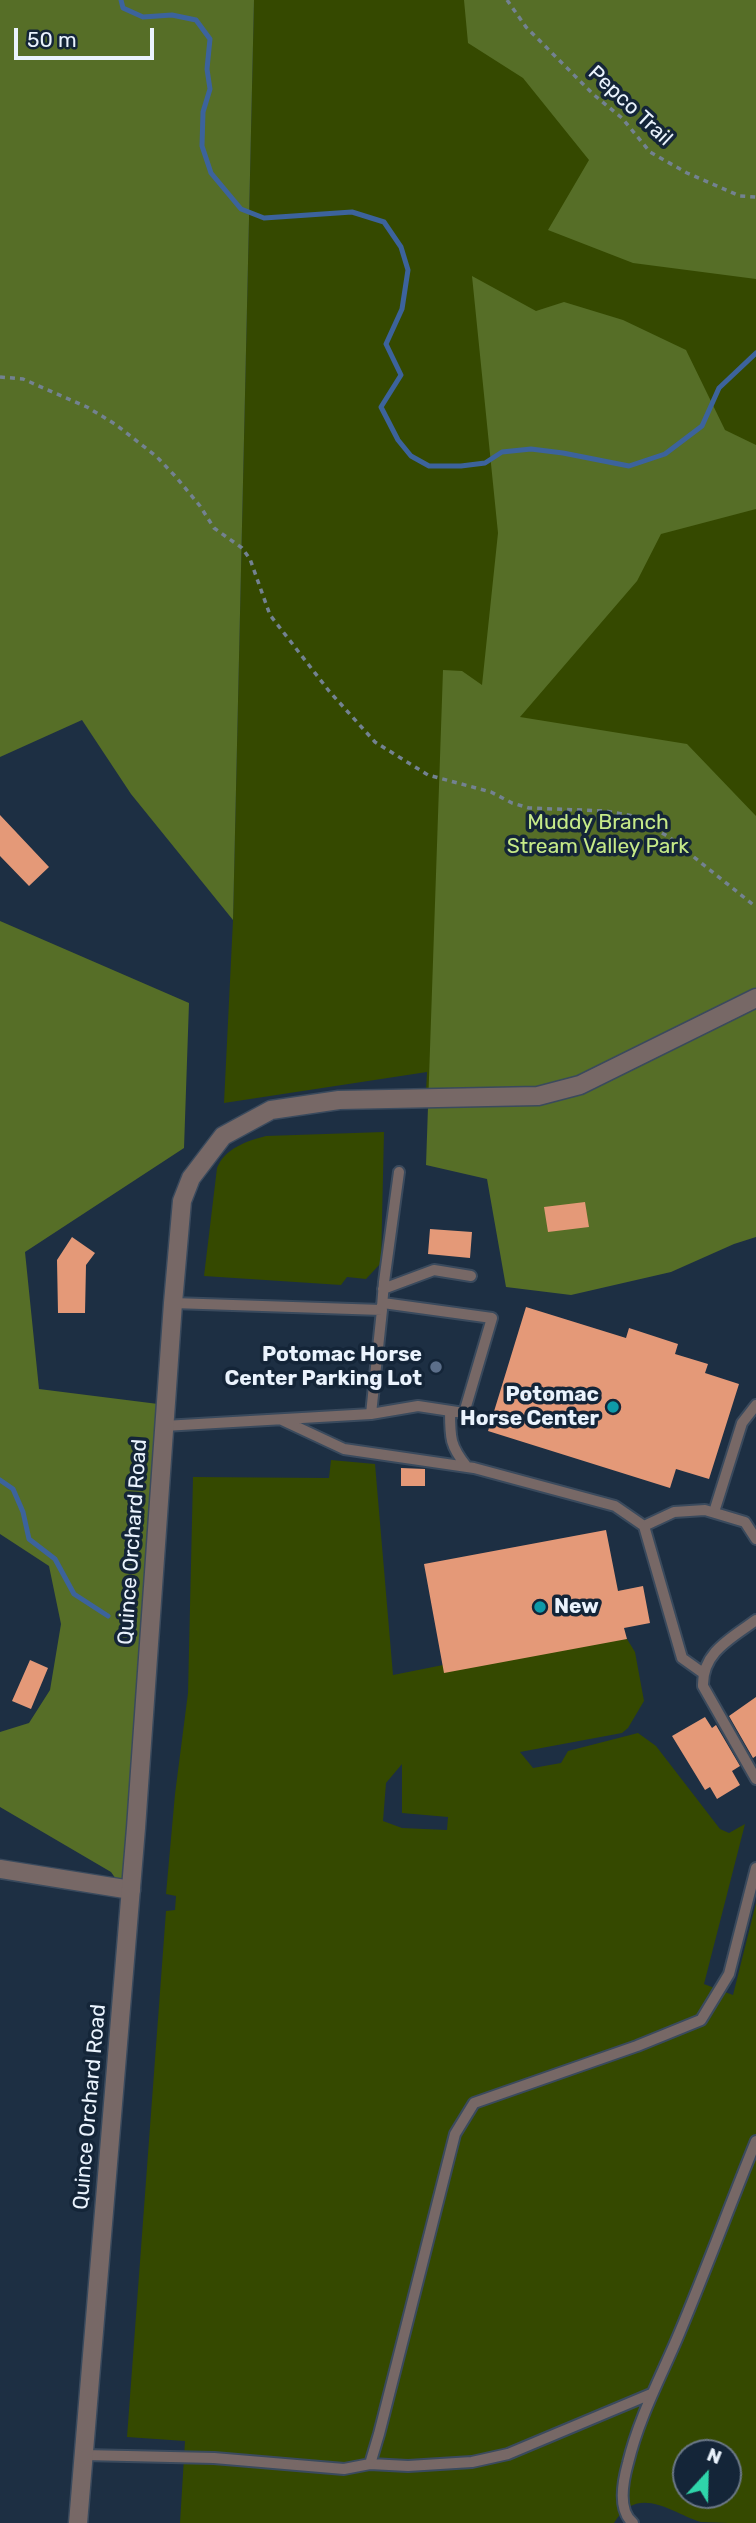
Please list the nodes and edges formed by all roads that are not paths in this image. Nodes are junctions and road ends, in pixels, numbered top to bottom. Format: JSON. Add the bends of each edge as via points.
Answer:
{"nodes":[{"id":1,"x":756,"y":998,"type":"edge"},
{"id":2,"x":399,"y":1172,"type":"dead end"},
{"id":3,"x":471,"y":1276,"type":"dead end"},
{"id":4,"x":383,"y":1289,"type":"junction"},
{"id":5,"x":173,"y":1303,"type":"junction"},
{"id":6,"x":382,"y":1306,"type":"junction"},
{"id":7,"x":756,"y":1405,"type":"edge"},
{"id":8,"x":450,"y":1411,"type":"junction"},
{"id":9,"x":370,"y":1414,"type":"junction"},
{"id":10,"x":282,"y":1420,"type":"junction"},
{"id":11,"x":164,"y":1426,"type":"junction"},
{"id":12,"x":467,"y":1467,"type":"junction"},
{"id":13,"x":714,"y":1512,"type":"junction"},
{"id":14,"x":644,"y":1526,"type":"junction"},
{"id":15,"x":756,"y":1539,"type":"edge"},
{"id":16,"x":756,"y":1620,"type":"edge"},
{"id":17,"x":703,"y":1673,"type":"junction"},
{"id":18,"x":756,"y":1779,"type":"edge"},
{"id":19,"x":756,"y":1868,"type":"edge"},
{"id":20,"x":0,"y":1869,"type":"edge"},
{"id":21,"x":131,"y":1891,"type":"junction"},
{"id":22,"x":756,"y":2141,"type":"edge"},
{"id":23,"x":651,"y":2395,"type":"junction"},
{"id":24,"x":84,"y":2455,"type":"junction"},
{"id":25,"x":370,"y":2464,"type":"junction"},
{"id":26,"x":78,"y":2523,"type":"edge"},
{"id":27,"x":633,"y":2523,"type":"edge"}],
"edges":[{"from":1,"to":5,"type":"street","name":"Quince Orchard Road","via":[[580,1085],[538,1096],[339,1100],[271,1110],[223,1136],[191,1178],[182,1201]]},
{"from":2,"to":4,"type":"lane"},
{"from":3,"to":4,"type":"lane","via":[[434,1270]]},
{"from":4,"to":6,"type":"lane"},
{"from":5,"to":6,"type":"lane"},
{"from":5,"to":11,"type":"street","name":"Quince Orchard Road"},
{"from":6,"to":8,"type":"lane","via":[[492,1318],[464,1413]]},
{"from":6,"to":9,"type":"lane"},
{"from":7,"to":13,"type":"lane","via":[[742,1423]]},
{"from":8,"to":9,"type":"lane","via":[[418,1406]]},
{"from":8,"to":12,"type":"lane","via":[[450,1440]]},
{"from":9,"to":10,"type":"lane"},
{"from":10,"to":11,"type":"lane"},
{"from":10,"to":12,"type":"lane","via":[[344,1449]]},
{"from":11,"to":21,"type":"street","name":"Quince Orchard Road"},
{"from":12,"to":14,"type":"lane","via":[[615,1506]]},
{"from":13,"to":14,"type":"lane","via":[[674,1512]]},
{"from":13,"to":15,"type":"lane","via":[[744,1522]]},
{"from":14,"to":17,"type":"lane","via":[[681,1658]]},
{"from":16,"to":17,"type":"lane","via":[[717,1649]]},
{"from":17,"to":18,"type":"lane","via":[[703,1686]]},
{"from":19,"to":25,"type":"lane","via":[[729,1974],[701,2020],[474,2104],[455,2134]]},
{"from":20,"to":21,"type":"street"},
{"from":21,"to":24,"type":"street","name":"Quince Orchard Road"},
{"from":22,"to":23,"type":"lane","via":[[702,2281]]},
{"from":23,"to":25,"type":"lane","via":[[508,2454],[472,2462]]},
{"from":23,"to":27,"type":"lane","via":[[624,2485],[623,2507]]},
{"from":24,"to":25,"type":"lane","via":[[214,2458],[344,2469]]},
{"from":24,"to":26,"type":"street","name":"Quince Orchard Road"}]}
